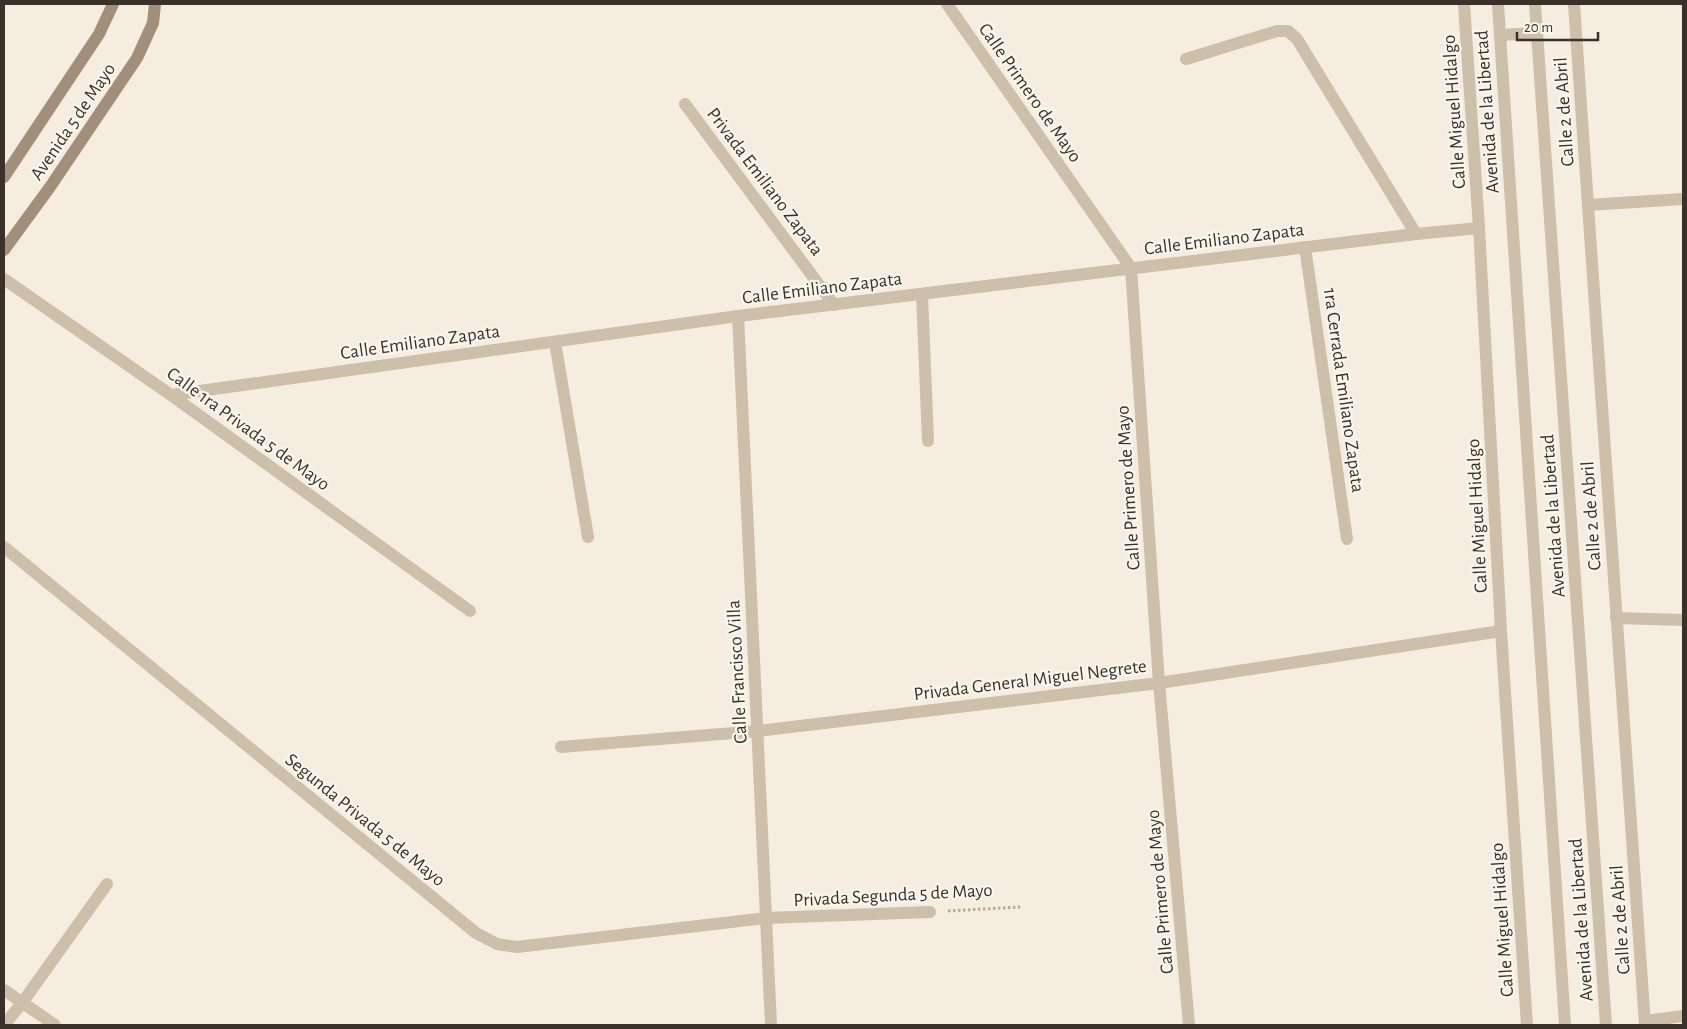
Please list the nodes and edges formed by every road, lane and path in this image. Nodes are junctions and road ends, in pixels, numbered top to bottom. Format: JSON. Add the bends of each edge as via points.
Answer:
{"nodes":[{"id":1,"x":113,"y":4,"type":"edge"},
{"id":2,"x":155,"y":4,"type":"edge"},
{"id":3,"x":947,"y":4,"type":"edge"},
{"id":4,"x":1464,"y":4,"type":"edge"},
{"id":5,"x":1498,"y":4,"type":"edge"},
{"id":6,"x":1536,"y":4,"type":"edge"},
{"id":7,"x":1574,"y":4,"type":"edge"},
{"id":8,"x":1537,"y":33,"type":"junction"},
{"id":9,"x":1500,"y":35,"type":"junction"},
{"id":10,"x":1186,"y":59,"type":"dead end"},
{"id":11,"x":685,"y":104,"type":"dead end"},
{"id":12,"x":4,"y":177,"type":"edge"},
{"id":13,"x":1683,"y":199,"type":"edge"},
{"id":14,"x":1588,"y":205,"type":"junction"},
{"id":15,"x":1479,"y":228,"type":"junction"},
{"id":16,"x":1416,"y":234,"type":"junction"},
{"id":17,"x":1305,"y":247,"type":"junction"},
{"id":18,"x":4,"y":250,"type":"edge"},
{"id":19,"x":1131,"y":268,"type":"junction"},
{"id":20,"x":4,"y":279,"type":"edge"},
{"id":21,"x":922,"y":294,"type":"junction"},
{"id":22,"x":834,"y":305,"type":"junction"},
{"id":23,"x":738,"y":316,"type":"junction"},
{"id":24,"x":555,"y":342,"type":"junction"},
{"id":25,"x":171,"y":395,"type":"junction"},
{"id":26,"x":928,"y":442,"type":"dead end"},
{"id":27,"x":588,"y":537,"type":"dead end"},
{"id":28,"x":1347,"y":539,"type":"dead end"},
{"id":29,"x":4,"y":547,"type":"edge"},
{"id":30,"x":470,"y":611,"type":"dead end"},
{"id":31,"x":1616,"y":618,"type":"junction"},
{"id":32,"x":1683,"y":620,"type":"edge"},
{"id":33,"x":1501,"y":631,"type":"junction"},
{"id":34,"x":1159,"y":682,"type":"junction"},
{"id":35,"x":758,"y":731,"type":"junction"},
{"id":36,"x":561,"y":747,"type":"dead end"},
{"id":37,"x":107,"y":884,"type":"dead end"},
{"id":38,"x":1020,"y":907,"type":"dead end"},
{"id":39,"x":930,"y":912,"type":"joint"},
{"id":40,"x":766,"y":918,"type":"junction"},
{"id":41,"x":4,"y":990,"type":"edge"},
{"id":42,"x":22,"y":1002,"type":"junction"},
{"id":43,"x":1683,"y":1016,"type":"edge"},
{"id":44,"x":1645,"y":1023,"type":"edge"},
{"id":45,"x":5,"y":1024,"type":"edge"},
{"id":46,"x":55,"y":1025,"type":"edge"},
{"id":47,"x":772,"y":1025,"type":"edge"},
{"id":48,"x":1189,"y":1025,"type":"edge"},
{"id":49,"x":1527,"y":1025,"type":"edge"},
{"id":50,"x":1566,"y":1025,"type":"edge"},
{"id":51,"x":1606,"y":1025,"type":"edge"}],
"edges":[{"from":1,"to":12,"type":"main road","name":"Avenida 5 de Mayo","via":[[99,34]]},
{"from":2,"to":18,"type":"main road","name":"Avenida 5 de Mayo","via":[[152,22],[137,58]]},
{"from":3,"to":19,"type":"street","name":"Calle Primero de Mayo"},
{"from":4,"to":15,"type":"street","name":"Calle Miguel Hidalgo"},
{"from":5,"to":9,"type":"street","name":"Avenida de la Libertad"},
{"from":6,"to":8,"type":"street","name":"Avenida de la Libertad"},
{"from":7,"to":14,"type":"street","name":"Calle 2 de Abril"},
{"from":8,"to":9,"type":"street"},
{"from":8,"to":51,"type":"street","name":"Avenida de la Libertad"},
{"from":9,"to":50,"type":"street","name":"Avenida de la Libertad"},
{"from":10,"to":16,"type":"street","via":[[1277,31],[1288,31],[1297,39]]},
{"from":11,"to":22,"type":"street","name":"Privada Emiliano Zapata"},
{"from":13,"to":14,"type":"street"},
{"from":14,"to":31,"type":"street","name":"Calle 2 de Abril"},
{"from":15,"to":16,"type":"street","name":"Calle Emiliano Zapata"},
{"from":15,"to":33,"type":"street","name":"Calle Miguel Hidalgo"},
{"from":16,"to":17,"type":"street","name":"Calle Emiliano Zapata"},
{"from":17,"to":19,"type":"street","name":"Calle Emiliano Zapata"},
{"from":17,"to":28,"type":"street","name":"1ra Cerrada Emiliano Zapata"},
{"from":19,"to":21,"type":"street","name":"Calle Emiliano Zapata"},
{"from":19,"to":34,"type":"street","name":"Calle Primero de Mayo"},
{"from":20,"to":25,"type":"street","name":"Calle 1ra Privada 5 de Mayo"},
{"from":21,"to":22,"type":"street","name":"Calle Emiliano Zapata"},
{"from":21,"to":26,"type":"street"},
{"from":22,"to":23,"type":"street","name":"Calle Emiliano Zapata"},
{"from":23,"to":24,"type":"street","name":"Calle Emiliano Zapata"},
{"from":23,"to":35,"type":"street","name":"Calle Francisco Villa"},
{"from":24,"to":25,"type":"street","name":"Calle Emiliano Zapata"},
{"from":24,"to":27,"type":"street"},
{"from":25,"to":30,"type":"street","name":"Calle 1ra Privada 5 de Mayo"},
{"from":29,"to":40,"type":"street","name":"Segunda Privada 5 de Mayo","via":[[476,933],[497,944],[517,947]]},
{"from":31,"to":32,"type":"street"},
{"from":31,"to":44,"type":"street","name":"Calle 2 de Abril"},
{"from":33,"to":34,"type":"street","name":"Privada General Miguel Negrete"},
{"from":33,"to":49,"type":"street","name":"Calle Miguel Hidalgo"},
{"from":34,"to":35,"type":"street","name":"Privada General Miguel Negrete"},
{"from":34,"to":48,"type":"street","name":"Calle Primero de Mayo"},
{"from":35,"to":36,"type":"street","name":"Privada General Miguel Negrete"},
{"from":35,"to":40,"type":"street","name":"Calle Francisco Villa"},
{"from":37,"to":42,"type":"street"},
{"from":38,"to":39,"type":"path","name":"Privada Segunda 5 de Mayo"},
{"from":39,"to":40,"type":"street","name":"Privada Segunda 5 de Mayo"},
{"from":40,"to":47,"type":"street","name":"Calle Francisco Villa"},
{"from":41,"to":42,"type":"street"},
{"from":42,"to":45,"type":"street"},
{"from":42,"to":46,"type":"street"},
{"from":43,"to":44,"type":"street"}]}
